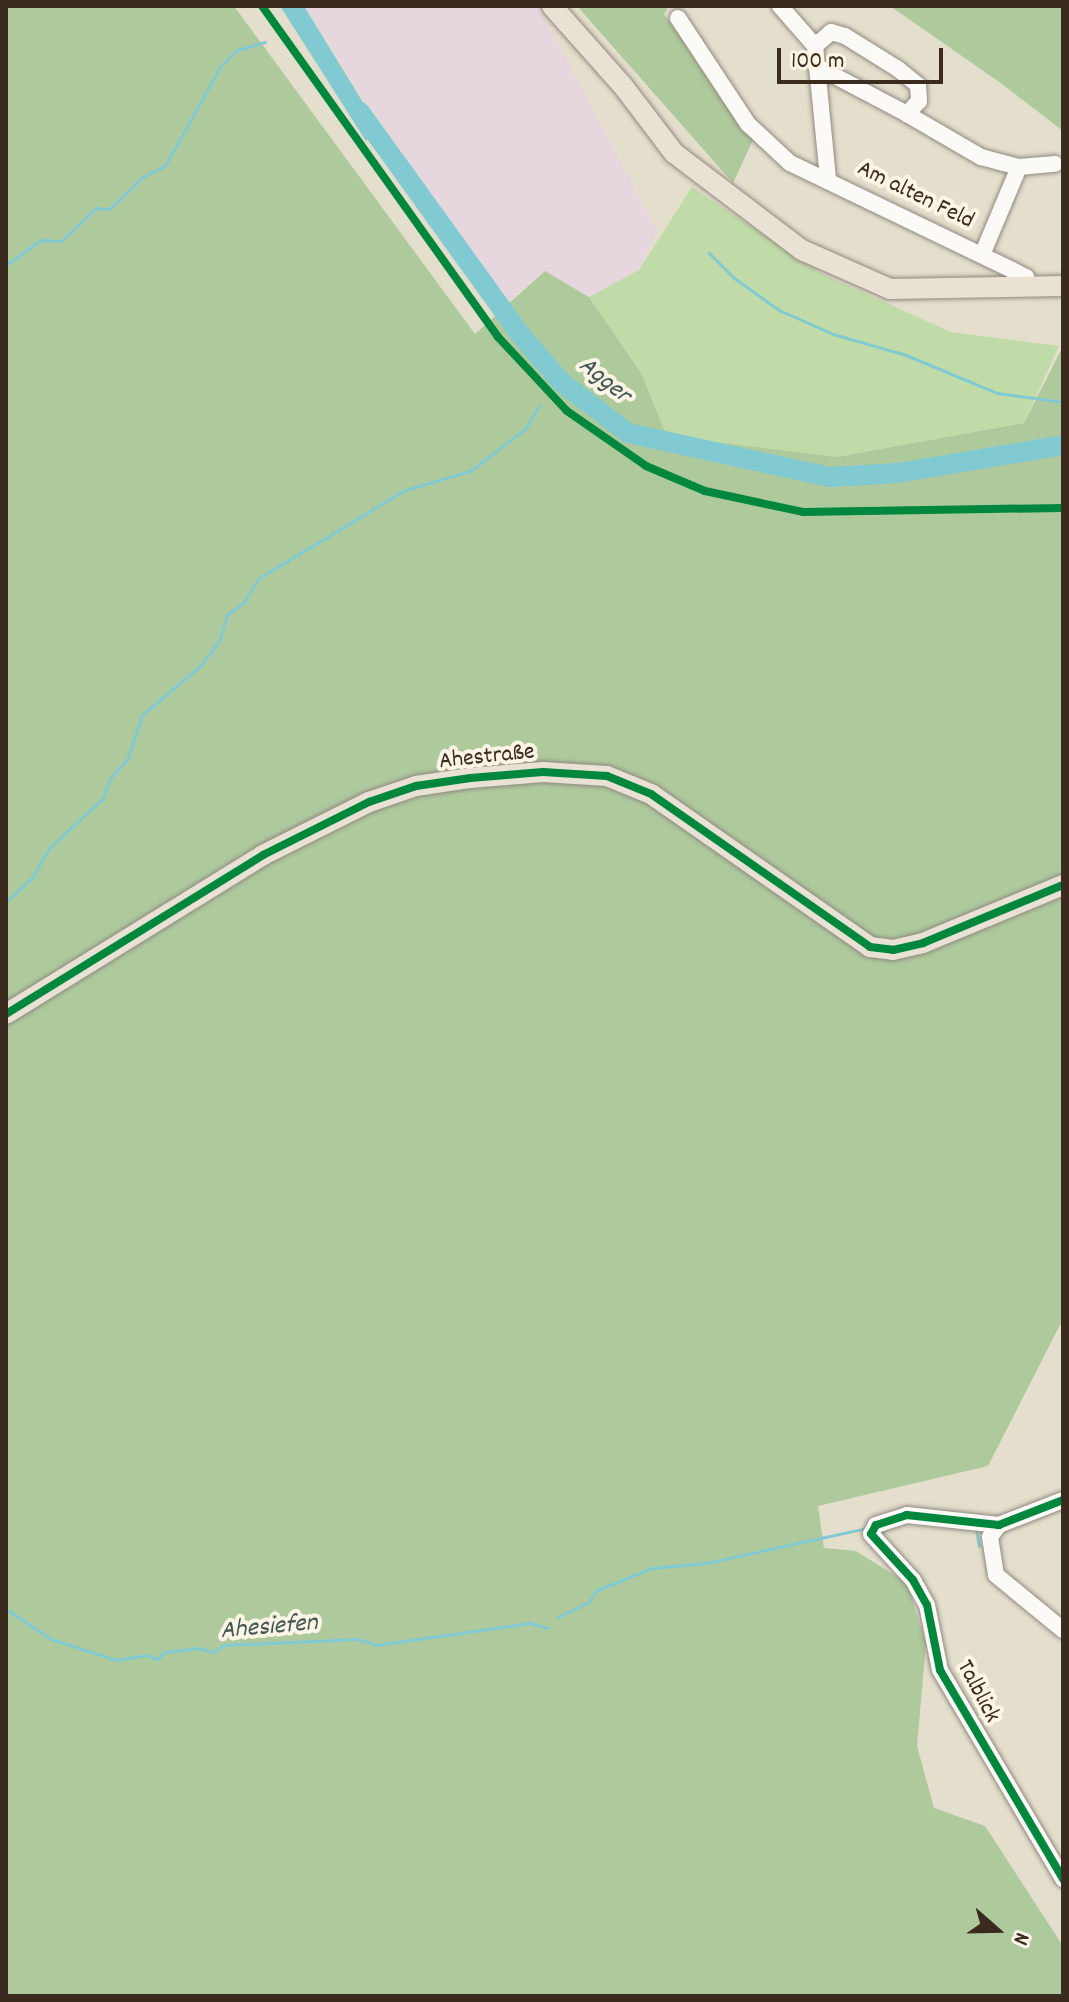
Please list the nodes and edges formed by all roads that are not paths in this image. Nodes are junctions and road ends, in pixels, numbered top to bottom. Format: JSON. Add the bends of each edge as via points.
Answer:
{"nodes":[{"id":1,"x":552,"y":6,"type":"edge"},
{"id":2,"x":780,"y":6,"type":"edge"},
{"id":3,"x":678,"y":18,"type":"dead end"},
{"id":4,"x":815,"y":46,"type":"junction"},
{"id":5,"x":816,"y":66,"type":"junction"},
{"id":6,"x":907,"y":114,"type":"junction"},
{"id":7,"x":1055,"y":164,"type":"dead end"},
{"id":8,"x":1019,"y":167,"type":"junction"},
{"id":9,"x":828,"y":179,"type":"junction"},
{"id":10,"x":982,"y":255,"type":"junction"},
{"id":11,"x":1027,"y":286,"type":"junction"},
{"id":12,"x":1063,"y":286,"type":"edge"},
{"id":13,"x":1063,"y":885,"type":"edge"},
{"id":14,"x":6,"y":1014,"type":"edge"},
{"id":15,"x":1063,"y":1500,"type":"edge"},
{"id":16,"x":999,"y":1525,"type":"junction"},
{"id":17,"x":1063,"y":1630,"type":"edge"},
{"id":18,"x":1063,"y":1879,"type":"edge"}],
"edges":[{"from":1,"to":11,"type":"main road","via":[[674,153],[802,250],[890,289]]},
{"from":2,"to":4,"type":"street"},
{"from":3,"to":9,"type":"street","name":"Am alten Feld","via":[[748,124],[790,163]]},
{"from":4,"to":5,"type":"street","name":"Am alten Feld"},
{"from":4,"to":6,"type":"street","via":[[831,32],[898,69],[918,85],[919,101]]},
{"from":5,"to":6,"type":"street"},
{"from":5,"to":9,"type":"street","name":"Am alten Feld"},
{"from":6,"to":8,"type":"street","via":[[981,157]]},
{"from":7,"to":8,"type":"street"},
{"from":8,"to":10,"type":"street","name":"Am alten Feld"},
{"from":9,"to":10,"type":"street","name":"Am alten Feld","via":[[880,210]]},
{"from":10,"to":11,"type":"street","name":"Am alten Feld","via":[[1026,277]]},
{"from":11,"to":12,"type":"main road"},
{"from":13,"to":14,"type":"main road","name":"Ahestraße","via":[[923,943],[893,950],[870,947],[651,794],[607,776],[543,772],[470,778],[416,786],[369,802],[276,848]]},
{"from":15,"to":16,"type":"street","name":"Talblick"},
{"from":16,"to":17,"type":"street","via":[[990,1537],[996,1575]]},
{"from":16,"to":18,"type":"street","name":"Talblick","via":[[907,1515],[876,1525],[871,1534],[920,1592],[933,1622],[940,1670]]}]}
